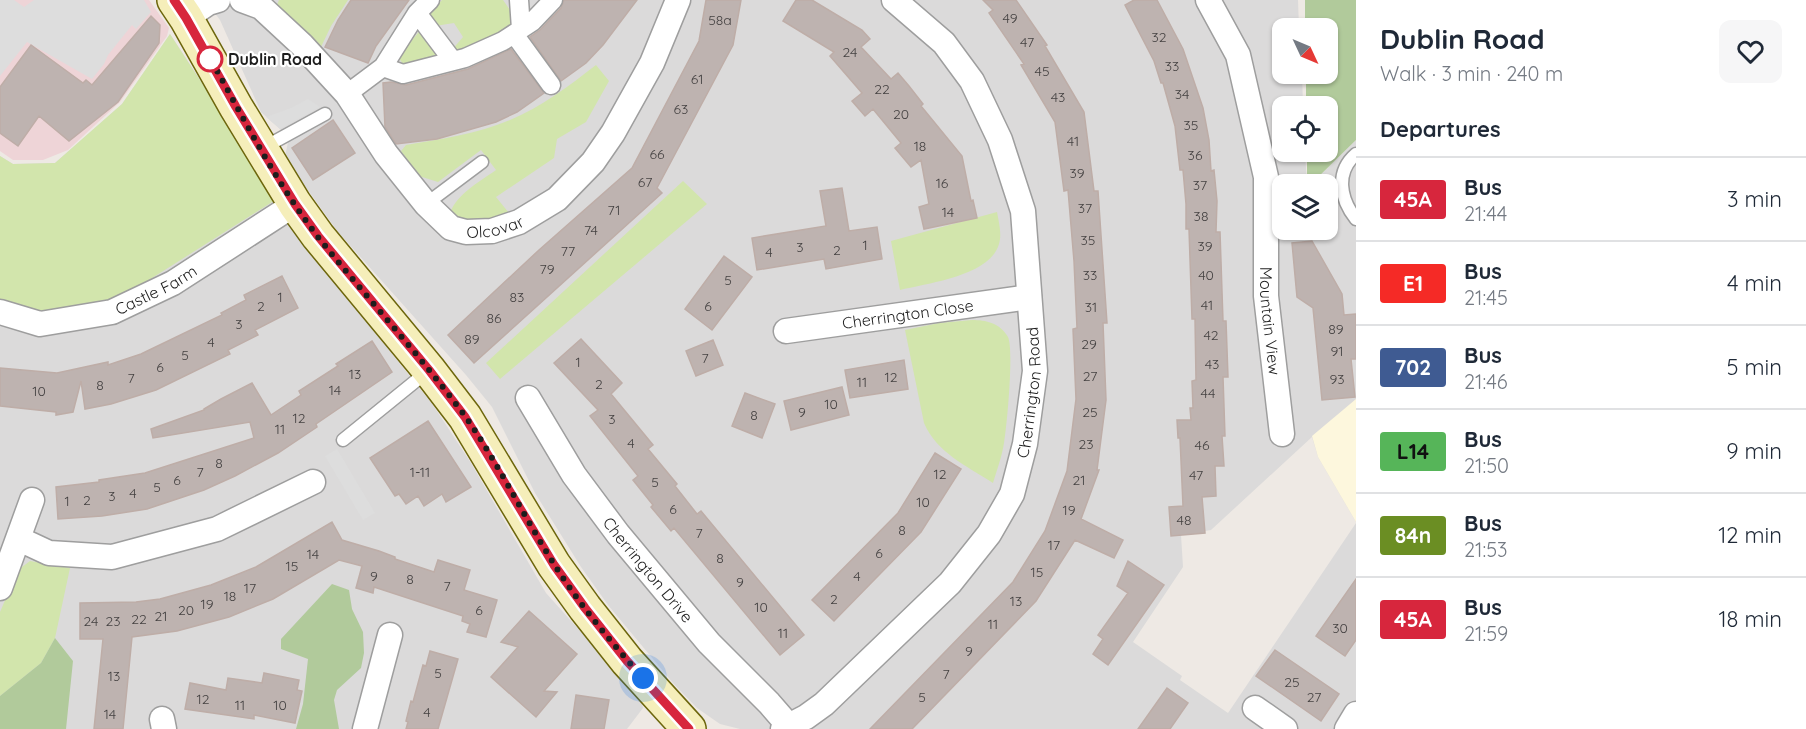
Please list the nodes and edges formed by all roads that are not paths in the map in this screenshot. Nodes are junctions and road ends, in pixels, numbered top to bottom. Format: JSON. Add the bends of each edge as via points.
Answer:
{"nodes":[{"id":1,"x":218,"y":0,"type":"edge"},
{"id":2,"x":430,"y":0,"type":"edge"},
{"id":3,"x":519,"y":0,"type":"edge"},
{"id":4,"x":553,"y":0,"type":"edge"},
{"id":5,"x":678,"y":0,"type":"edge"},
{"id":6,"x":894,"y":0,"type":"edge"},
{"id":7,"x":1208,"y":0,"type":"edge"},
{"id":8,"x":256,"y":2,"type":"edge"},
{"id":9,"x":180,"y":9,"type":"edge"},
{"id":10,"x":417,"y":13,"type":"junction"},
{"id":11,"x":517,"y":32,"type":"junction"},
{"id":12,"x":453,"y":61,"type":"junction"},
{"id":13,"x":383,"y":67,"type":"junction"},
{"id":14,"x":551,"y":85,"type":"dead end"},
{"id":15,"x":347,"y":94,"type":"junction"},
{"id":16,"x":325,"y":114,"type":"dead end"},
{"id":17,"x":262,"y":149,"type":"junction"},
{"id":18,"x":1356,"y":154,"type":"edge"},
{"id":19,"x":482,"y":162,"type":"dead end"},
{"id":20,"x":295,"y":204,"type":"junction"},
{"id":21,"x":426,"y":204,"type":"junction"},
{"id":22,"x":1356,"y":219,"type":"edge"},
{"id":23,"x":1029,"y":297,"type":"junction"},
{"id":24,"x":0,"y":312,"type":"edge"},
{"id":25,"x":786,"y":331,"type":"dead end"},
{"id":26,"x":429,"y":370,"type":"junction"},
{"id":27,"x":528,"y":398,"type":"dead end"},
{"id":28,"x":1282,"y":434,"type":"dead end"},
{"id":29,"x":343,"y":440,"type":"dead end"},
{"id":30,"x":313,"y":482,"type":"dead end"},
{"id":31,"x":32,"y":500,"type":"dead end"},
{"id":32,"x":19,"y":539,"type":"junction"},
{"id":33,"x":0,"y":588,"type":"edge"},
{"id":34,"x":390,"y":635,"type":"dead end"},
{"id":35,"x":1255,"y":708,"type":"dead end"},
{"id":36,"x":1356,"y":714,"type":"edge"},
{"id":37,"x":786,"y":728,"type":"edge"},
{"id":38,"x":365,"y":729,"type":"edge"},
{"id":39,"x":689,"y":729,"type":"edge"},
{"id":40,"x":1285,"y":729,"type":"edge"},
{"id":41,"x":1347,"y":729,"type":"edge"}],
"edges":[{"from":1,"to":9,"type":"street"},
{"from":2,"to":10,"type":"street"},
{"from":3,"to":11,"type":"street"},
{"from":4,"to":11,"type":"street"},
{"from":5,"to":21,"type":"street","name":"Olcovar","via":[[652,63],[613,133],[593,162],[557,199],[519,222],[492,231],[466,232],[451,228]]},
{"from":6,"to":23,"type":"street","name":"Cherrington Road","via":[[944,43],[972,81],[1000,140],[1023,211]]},
{"from":7,"to":28,"type":"street","name":"Mountain View","via":[[1238,55],[1266,177],[1266,296]]},
{"from":8,"to":15,"type":"street","name":"Olcovar"},
{"from":9,"to":17,"type":"main road"},
{"from":10,"to":12,"type":"street"},
{"from":10,"to":13,"type":"street"},
{"from":11,"to":12,"type":"street"},
{"from":11,"to":14,"type":"street"},
{"from":12,"to":13,"type":"street","via":[[403,74]]},
{"from":13,"to":15,"type":"street"},
{"from":15,"to":21,"type":"street","name":"Olcovar","via":[[386,154]]},
{"from":16,"to":17,"type":"lane"},
{"from":17,"to":20,"type":"main road"},
{"from":18,"to":22,"type":"lane","via":[[1341,185],[1343,199]]},
{"from":19,"to":21,"type":"lane"},
{"from":20,"to":24,"type":"street","name":"Castle Farm","via":[[174,283],[112,312],[40,324]]},
{"from":20,"to":26,"type":"main road"},
{"from":23,"to":25,"type":"street","name":"Cherrington Close"},
{"from":23,"to":37,"type":"street","name":"Cherrington Road","via":[[1035,371],[1025,444],[1012,494],[989,534],[950,583],[825,704]]},
{"from":26,"to":29,"type":"lane"},
{"from":26,"to":39,"type":"main road","via":[[465,417],[554,565],[585,608]]},
{"from":27,"to":37,"type":"street","name":"Cherrington Drive","via":[[574,476],[618,534],[709,643],[769,703]]},
{"from":30,"to":32,"type":"street","via":[[217,529],[112,557],[49,553]]},
{"from":31,"to":32,"type":"street"},
{"from":32,"to":33,"type":"street"},
{"from":34,"to":38,"type":"street"},
{"from":35,"to":40,"type":"street"},
{"from":36,"to":41,"type":"street"}]}
